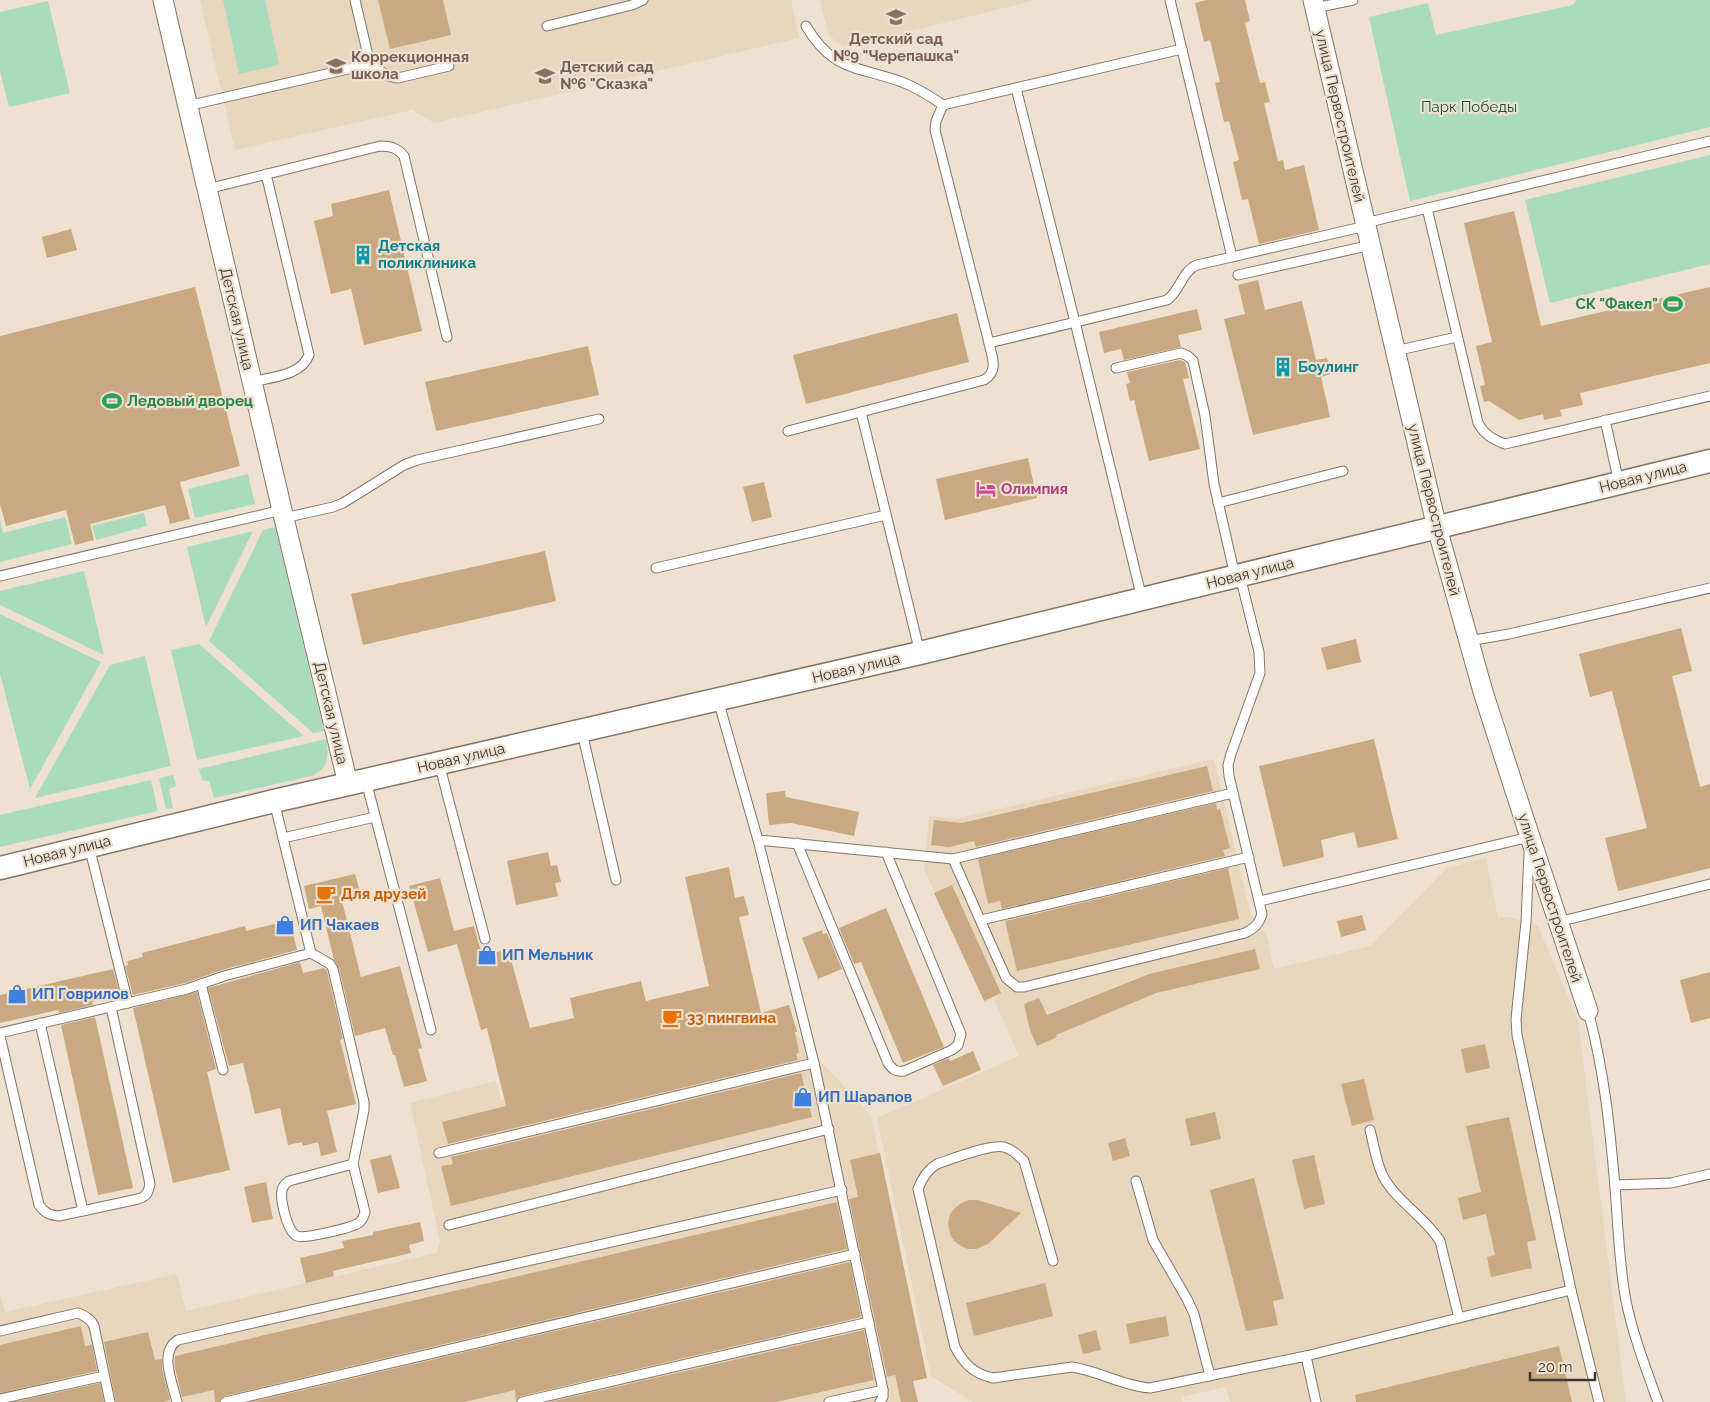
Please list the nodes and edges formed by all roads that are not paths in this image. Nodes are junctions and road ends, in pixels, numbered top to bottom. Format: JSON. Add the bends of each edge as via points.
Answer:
{"nodes":[{"id":1,"x":163,"y":0,"type":"edge"},
{"id":2,"x":355,"y":0,"type":"edge"},
{"id":3,"x":643,"y":0,"type":"edge"},
{"id":4,"x":1170,"y":0,"type":"edge"},
{"id":5,"x":1354,"y":0,"type":"edge"},
{"id":6,"x":1314,"y":4,"type":"edge"},
{"id":7,"x":548,"y":26,"type":"dead end"},
{"id":8,"x":806,"y":26,"type":"dead end"},
{"id":9,"x":1182,"y":49,"type":"junction"},
{"id":10,"x":370,"y":64,"type":"junction"},
{"id":11,"x":449,"y":66,"type":"dead end"},
{"id":12,"x":1016,"y":88,"type":"junction"},
{"id":13,"x":943,"y":104,"type":"junction"},
{"id":14,"x":188,"y":106,"type":"junction"},
{"id":15,"x":1710,"y":141,"type":"edge"},
{"id":16,"x":266,"y":174,"type":"junction"},
{"id":17,"x":207,"y":189,"type":"junction"},
{"id":18,"x":1427,"y":208,"type":"junction"},
{"id":19,"x":1366,"y":225,"type":"junction"},
{"id":20,"x":1371,"y":245,"type":"junction"},
{"id":21,"x":1232,"y":257,"type":"junction"},
{"id":22,"x":1238,"y":275,"type":"dead end"},
{"id":23,"x":1075,"y":322,"type":"junction"},
{"id":24,"x":447,"y":337,"type":"dead end"},
{"id":25,"x":1457,"y":337,"type":"junction"},
{"id":26,"x":989,"y":343,"type":"junction"},
{"id":27,"x":1396,"y":351,"type":"junction"},
{"id":28,"x":1116,"y":368,"type":"dead end"},
{"id":29,"x":252,"y":382,"type":"junction"},
{"id":30,"x":1710,"y":396,"type":"edge"},
{"id":31,"x":861,"y":412,"type":"junction"},
{"id":32,"x":599,"y":419,"type":"dead end"},
{"id":33,"x":1605,"y":420,"type":"junction"},
{"id":34,"x":788,"y":431,"type":"dead end"},
{"id":35,"x":1710,"y":461,"type":"edge"},
{"id":36,"x":1343,"y":471,"type":"dead end"},
{"id":37,"x":1619,"y":482,"type":"junction"},
{"id":38,"x":1218,"y":503,"type":"junction"},
{"id":39,"x":283,"y":514,"type":"junction"},
{"id":40,"x":886,"y":515,"type":"junction"},
{"id":41,"x":1437,"y":528,"type":"junction"},
{"id":42,"x":656,"y":568,"type":"dead end"},
{"id":43,"x":0,"y":576,"type":"edge"},
{"id":44,"x":1237,"y":576,"type":"junction"},
{"id":45,"x":1710,"y":588,"type":"edge"},
{"id":46,"x":1142,"y":599,"type":"junction"},
{"id":47,"x":1468,"y":641,"type":"junction"},
{"id":48,"x":920,"y":654,"type":"junction"},
{"id":49,"x":718,"y":700,"type":"junction"},
{"id":50,"x":582,"y":731,"type":"junction"},
{"id":51,"x":439,"y":763,"type":"junction"},
{"id":52,"x":357,"y":782,"type":"junction"},
{"id":53,"x":1233,"y":793,"type":"junction"},
{"id":54,"x":274,"y":801,"type":"junction"},
{"id":55,"x":375,"y":816,"type":"junction"},
{"id":56,"x":1530,"y":837,"type":"junction"},
{"id":57,"x":283,"y":838,"type":"junction"},
{"id":58,"x":758,"y":840,"type":"junction"},
{"id":59,"x":797,"y":844,"type":"junction"},
{"id":60,"x":89,"y":845,"type":"junction"},
{"id":61,"x":886,"y":852,"type":"junction"},
{"id":62,"x":1249,"y":857,"type":"junction"},
{"id":63,"x":953,"y":859,"type":"junction"},
{"id":64,"x":0,"y":868,"type":"edge"},
{"id":65,"x":616,"y":880,"type":"dead end"},
{"id":66,"x":1710,"y":884,"type":"edge"},
{"id":67,"x":1260,"y":901,"type":"junction"},
{"id":68,"x":981,"y":920,"type":"junction"},
{"id":69,"x":1558,"y":922,"type":"junction"},
{"id":70,"x":485,"y":940,"type":"dead end"},
{"id":71,"x":311,"y":953,"type":"junction"},
{"id":72,"x":201,"y":984,"type":"junction"},
{"id":73,"x":128,"y":1003,"type":"junction"},
{"id":74,"x":112,"y":1007,"type":"junction"},
{"id":75,"x":1588,"y":1011,"type":"joint"},
{"id":76,"x":40,"y":1023,"type":"junction"},
{"id":77,"x":431,"y":1030,"type":"dead end"},
{"id":78,"x":0,"y":1034,"type":"edge"},
{"id":79,"x":814,"y":1063,"type":"junction"},
{"id":80,"x":223,"y":1070,"type":"dead end"},
{"id":81,"x":829,"y":1129,"type":"junction"},
{"id":82,"x":1370,"y":1130,"type":"dead end"},
{"id":83,"x":439,"y":1153,"type":"dead end"},
{"id":84,"x":353,"y":1164,"type":"junction"},
{"id":85,"x":1710,"y":1174,"type":"edge"},
{"id":86,"x":1136,"y":1181,"type":"dead end"},
{"id":87,"x":1615,"y":1185,"type":"junction"},
{"id":88,"x":842,"y":1190,"type":"junction"},
{"id":89,"x":83,"y":1211,"type":"junction"},
{"id":90,"x":449,"y":1225,"type":"dead end"},
{"id":91,"x":855,"y":1254,"type":"junction"},
{"id":92,"x":1053,"y":1261,"type":"dead end"},
{"id":93,"x":1571,"y":1290,"type":"junction"},
{"id":94,"x":1459,"y":1318,"type":"junction"},
{"id":95,"x":869,"y":1322,"type":"junction"},
{"id":96,"x":0,"y":1331,"type":"edge"},
{"id":97,"x":1306,"y":1356,"type":"junction"},
{"id":98,"x":104,"y":1376,"type":"junction"},
{"id":99,"x":1210,"y":1376,"type":"junction"},
{"id":100,"x":883,"y":1390,"type":"junction"},
{"id":101,"x":0,"y":1399,"type":"edge"},
{"id":102,"x":110,"y":1402,"type":"edge"},
{"id":103,"x":177,"y":1402,"type":"edge"},
{"id":104,"x":225,"y":1402,"type":"edge"},
{"id":105,"x":522,"y":1402,"type":"edge"},
{"id":106,"x":829,"y":1402,"type":"edge"},
{"id":107,"x":880,"y":1402,"type":"edge"},
{"id":108,"x":1316,"y":1402,"type":"edge"},
{"id":109,"x":1599,"y":1402,"type":"edge"},
{"id":110,"x":1658,"y":1402,"type":"edge"}],
"edges":[{"from":1,"to":14,"type":"street","name":"Детская улица"},
{"from":2,"to":10,"type":"lane"},
{"from":3,"to":7,"type":"lane"},
{"from":4,"to":9,"type":"lane"},
{"from":5,"to":6,"type":"lane"},
{"from":6,"to":19,"type":"street","name":"улица Первостроителей"},
{"from":8,"to":13,"type":"lane","via":[[817,43],[844,65],[904,83]]},
{"from":9,"to":12,"type":"lane"},
{"from":9,"to":21,"type":"lane"},
{"from":10,"to":11,"type":"lane","via":[[388,76],[398,78]]},
{"from":10,"to":14,"type":"lane"},
{"from":12,"to":13,"type":"lane"},
{"from":12,"to":23,"type":"lane"},
{"from":13,"to":26,"type":"lane","via":[[935,130]]},
{"from":14,"to":17,"type":"street","name":"Детская улица"},
{"from":15,"to":18,"type":"lane"},
{"from":16,"to":17,"type":"lane"},
{"from":16,"to":24,"type":"lane","via":[[380,146],[399,150],[404,156]]},
{"from":16,"to":29,"type":"lane","via":[[309,355],[306,362],[294,371]]},
{"from":17,"to":29,"type":"street","name":"Детская улица"},
{"from":18,"to":19,"type":"lane"},
{"from":18,"to":25,"type":"lane"},
{"from":19,"to":20,"type":"street","name":"улица Первостроителей"},
{"from":19,"to":21,"type":"lane"},
{"from":20,"to":22,"type":"lane"},
{"from":20,"to":27,"type":"street","name":"улица Первостроителей"},
{"from":21,"to":23,"type":"lane","via":[[1188,270],[1167,300]]},
{"from":23,"to":26,"type":"lane"},
{"from":23,"to":46,"type":"lane"},
{"from":25,"to":27,"type":"lane"},
{"from":25,"to":33,"type":"lane","via":[[1478,424],[1493,439],[1505,444]]},
{"from":26,"to":31,"type":"lane","via":[[994,365],[984,380]]},
{"from":27,"to":41,"type":"street","name":"улица Первостроителей"},
{"from":28,"to":38,"type":"lane","via":[[1181,353],[1193,361]]},
{"from":29,"to":39,"type":"street","name":"Детская улица"},
{"from":30,"to":33,"type":"lane"},
{"from":31,"to":34,"type":"lane"},
{"from":31,"to":40,"type":"lane"},
{"from":32,"to":39,"type":"lane","via":[[416,460],[343,503]]},
{"from":33,"to":37,"type":"lane"},
{"from":35,"to":37,"type":"street","name":"Новая улица"},
{"from":36,"to":38,"type":"lane"},
{"from":37,"to":41,"type":"street","name":"Новая улица"},
{"from":38,"to":44,"type":"lane"},
{"from":39,"to":43,"type":"lane"},
{"from":39,"to":52,"type":"street","name":"Детская улица"},
{"from":40,"to":42,"type":"lane"},
{"from":40,"to":48,"type":"lane"},
{"from":41,"to":44,"type":"street","name":"Новая улица"},
{"from":41,"to":47,"type":"street","name":"улица Первостроителей"},
{"from":44,"to":46,"type":"street","name":"Новая улица"},
{"from":44,"to":53,"type":"lane","via":[[1259,652],[1260,673],[1228,765]]},
{"from":45,"to":47,"type":"lane"},
{"from":46,"to":48,"type":"street","name":"Новая улица"},
{"from":47,"to":56,"type":"street","name":"улица Первостроителей"},
{"from":48,"to":49,"type":"street","name":"Новая улица"},
{"from":49,"to":50,"type":"street","name":"Новая улица"},
{"from":49,"to":58,"type":"lane"},
{"from":50,"to":51,"type":"street","name":"Новая улица"},
{"from":50,"to":65,"type":"lane"},
{"from":51,"to":52,"type":"street","name":"Новая улица"},
{"from":51,"to":70,"type":"lane"},
{"from":52,"to":54,"type":"street","name":"Новая улица"},
{"from":52,"to":55,"type":"lane"},
{"from":53,"to":62,"type":"lane"},
{"from":53,"to":63,"type":"lane"},
{"from":54,"to":57,"type":"lane"},
{"from":54,"to":60,"type":"street","name":"Новая улица"},
{"from":55,"to":57,"type":"lane"},
{"from":55,"to":77,"type":"lane"},
{"from":56,"to":67,"type":"lane"},
{"from":56,"to":69,"type":"street","name":"улица Первостроителей"},
{"from":56,"to":93,"type":"lane","via":[[1517,1035]]},
{"from":57,"to":71,"type":"lane"},
{"from":58,"to":59,"type":"lane"},
{"from":58,"to":79,"type":"lane"},
{"from":59,"to":61,"type":"lane"},
{"from":59,"to":61,"type":"lane","via":[[888,1063],[899,1072],[952,1050],[958,1045],[961,1034]]},
{"from":60,"to":64,"type":"street","name":"Новая улица"},
{"from":60,"to":73,"type":"lane"},
{"from":61,"to":63,"type":"lane"},
{"from":62,"to":67,"type":"lane"},
{"from":62,"to":68,"type":"lane"},
{"from":63,"to":68,"type":"lane"},
{"from":66,"to":69,"type":"lane"},
{"from":67,"to":68,"type":"lane","via":[[1260,922],[1246,933],[1024,987],[1017,987],[1006,978]]},
{"from":69,"to":75,"type":"street","name":"улица Первостроителей"},
{"from":71,"to":72,"type":"lane"},
{"from":71,"to":84,"type":"lane","via":[[333,969],[364,1102]]},
{"from":72,"to":73,"type":"lane"},
{"from":72,"to":80,"type":"lane"},
{"from":73,"to":74,"type":"lane"},
{"from":74,"to":76,"type":"lane"},
{"from":74,"to":89,"type":"lane","via":[[150,1184],[149,1192],[145,1196]]},
{"from":75,"to":87,"type":"lane","via":[[1599,1056]]},
{"from":76,"to":78,"type":"lane"},
{"from":76,"to":89,"type":"lane"},
{"from":78,"to":89,"type":"lane","via":[[40,1205],[50,1215]]},
{"from":79,"to":81,"type":"lane"},
{"from":79,"to":83,"type":"lane"},
{"from":81,"to":88,"type":"lane"},
{"from":81,"to":90,"type":"lane"},
{"from":82,"to":94,"type":"lane","via":[[1389,1186],[1440,1241]]},
{"from":84,"to":84,"type":"lane","via":[[284,1184],[281,1196],[292,1232],[303,1237],[354,1226],[364,1218]]},
{"from":85,"to":87,"type":"lane","via":[[1671,1183]]},
{"from":86,"to":99,"type":"lane","via":[[1153,1240],[1194,1314]]},
{"from":87,"to":110,"type":"lane","via":[[1626,1299]]},
{"from":88,"to":91,"type":"lane"},
{"from":88,"to":103,"type":"lane","via":[[178,1340],[168,1350]]},
{"from":91,"to":95,"type":"lane"},
{"from":91,"to":104,"type":"lane"},
{"from":92,"to":99,"type":"lane","via":[[1024,1160],[1015,1153],[995,1146],[937,1164],[922,1178],[918,1189],[956,1347],[971,1370],[993,1378],[1072,1367],[1150,1388]]},
{"from":93,"to":94,"type":"lane"},
{"from":93,"to":109,"type":"lane"},
{"from":94,"to":97,"type":"lane"},
{"from":95,"to":100,"type":"lane"},
{"from":95,"to":105,"type":"lane"},
{"from":96,"to":98,"type":"lane","via":[[78,1313],[92,1321]]},
{"from":97,"to":99,"type":"lane"},
{"from":97,"to":108,"type":"lane"},
{"from":98,"to":101,"type":"lane"},
{"from":98,"to":102,"type":"lane"},
{"from":100,"to":106,"type":"lane"},
{"from":100,"to":107,"type":"lane"}]}
